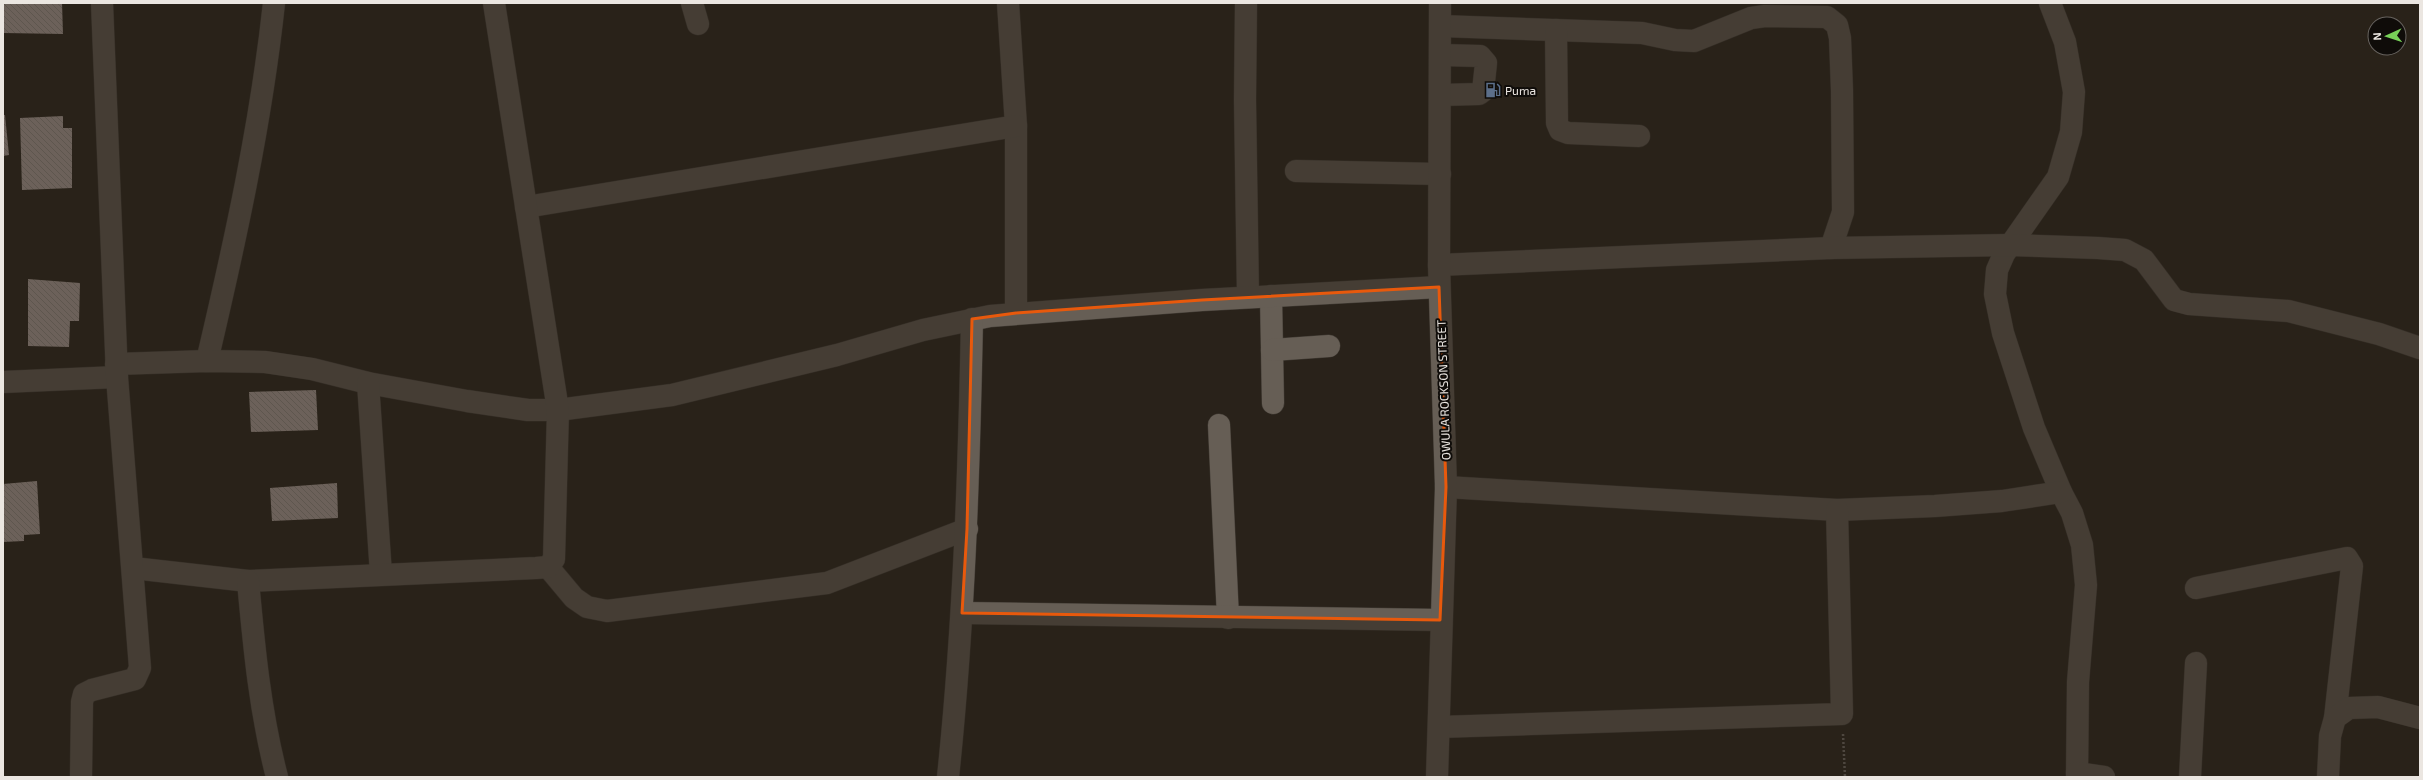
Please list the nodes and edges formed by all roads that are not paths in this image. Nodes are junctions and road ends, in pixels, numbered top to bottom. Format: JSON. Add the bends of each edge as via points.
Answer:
{"nodes":[{"id":1,"x":102,"y":3,"type":"edge"},
{"id":2,"x":274,"y":3,"type":"edge"},
{"id":3,"x":494,"y":3,"type":"edge"},
{"id":4,"x":692,"y":3,"type":"edge"},
{"id":5,"x":1008,"y":3,"type":"edge"},
{"id":6,"x":1246,"y":3,"type":"edge"},
{"id":7,"x":1440,"y":3,"type":"edge"},
{"id":8,"x":2050,"y":3,"type":"edge"},
{"id":9,"x":698,"y":24,"type":"dead end"},
{"id":10,"x":1441,"y":26,"type":"junction"},
{"id":11,"x":1556,"y":30,"type":"junction"},
{"id":12,"x":1441,"y":55,"type":"junction"},
{"id":13,"x":1440,"y":95,"type":"junction"},
{"id":14,"x":1016,"y":126,"type":"junction"},
{"id":15,"x":1638,"y":136,"type":"dead end"},
{"id":16,"x":1296,"y":171,"type":"dead end"},
{"id":17,"x":1440,"y":174,"type":"junction"},
{"id":18,"x":526,"y":207,"type":"junction"},
{"id":19,"x":2009,"y":245,"type":"junction"},
{"id":20,"x":1831,"y":248,"type":"junction"},
{"id":21,"x":1439,"y":265,"type":"junction"},
{"id":22,"x":1440,"y":286,"type":"junction"},
{"id":23,"x":1271,"y":296,"type":"junction"},
{"id":24,"x":1248,"y":297,"type":"junction"},
{"id":25,"x":1016,"y":313,"type":"junction"},
{"id":26,"x":972,"y":319,"type":"junction"},
{"id":27,"x":1329,"y":346,"type":"dead end"},
{"id":28,"x":2420,"y":348,"type":"edge"},
{"id":29,"x":1272,"y":350,"type":"junction"},
{"id":30,"x":207,"y":361,"type":"junction"},
{"id":31,"x":117,"y":370,"type":"junction"},
{"id":32,"x":3,"y":382,"type":"edge"},
{"id":33,"x":368,"y":383,"type":"junction"},
{"id":34,"x":1273,"y":403,"type":"dead end"},
{"id":35,"x":558,"y":410,"type":"junction"},
{"id":36,"x":1218,"y":425,"type":"dead end"},
{"id":37,"x":1446,"y":487,"type":"junction"},
{"id":38,"x":2061,"y":492,"type":"junction"},
{"id":39,"x":1837,"y":510,"type":"junction"},
{"id":40,"x":967,"y":529,"type":"junction"},
{"id":41,"x":548,"y":567,"type":"junction"},
{"id":42,"x":133,"y":568,"type":"junction"},
{"id":43,"x":381,"y":574,"type":"junction"},
{"id":44,"x":248,"y":581,"type":"junction"},
{"id":45,"x":2196,"y":588,"type":"dead end"},
{"id":46,"x":962,"y":613,"type":"junction"},
{"id":47,"x":1228,"y":618,"type":"junction"},
{"id":48,"x":1440,"y":620,"type":"junction"},
{"id":49,"x":2196,"y":663,"type":"dead end"},
{"id":50,"x":2335,"y":718,"type":"junction"},
{"id":51,"x":2420,"y":718,"type":"edge"},
{"id":52,"x":1439,"y":727,"type":"junction"},
{"id":53,"x":2077,"y":775,"type":"edge"},
{"id":54,"x":81,"y":777,"type":"edge"},
{"id":55,"x":277,"y":777,"type":"edge"},
{"id":56,"x":948,"y":777,"type":"edge"},
{"id":57,"x":1437,"y":777,"type":"edge"},
{"id":58,"x":2104,"y":777,"type":"edge"},
{"id":59,"x":2190,"y":777,"type":"edge"},
{"id":60,"x":2328,"y":777,"type":"edge"}],
"edges":[{"from":1,"to":31,"type":"street"},
{"from":2,"to":30,"type":"street","via":[[252,161]]},
{"from":3,"to":18,"type":"street"},
{"from":4,"to":9,"type":"street"},
{"from":5,"to":14,"type":"street"},
{"from":6,"to":24,"type":"street","via":[[1244,100]]},
{"from":7,"to":10,"type":"street","name":"OWULA ROCKSON STREET"},
{"from":8,"to":19,"type":"street","via":[[2065,42],[2074,92],[2071,132],[2058,177],[2031,218]]},
{"from":10,"to":11,"type":"street"},
{"from":10,"to":12,"type":"street","name":"OWULA ROCKSON STREET"},
{"from":11,"to":15,"type":"street","via":[[1556,123],[1560,130],[1568,133]]},
{"from":11,"to":20,"type":"street","via":[[1642,33],[1694,41],[1732,25],[1765,16],[1827,17],[1837,25],[1840,38],[1842,91],[1842,212]]},
{"from":12,"to":13,"type":"street","name":"OWULA ROCKSON STREET"},
{"from":12,"to":13,"type":"street","via":[[1480,56],[1486,63],[1483,91],[1479,94]]},
{"from":13,"to":17,"type":"street","name":"OWULA ROCKSON STREET"},
{"from":14,"to":18,"type":"street"},
{"from":14,"to":25,"type":"street"},
{"from":16,"to":17,"type":"street"},
{"from":17,"to":21,"type":"street","name":"OWULA ROCKSON STREET"},
{"from":18,"to":35,"type":"street"},
{"from":19,"to":20,"type":"street"},
{"from":19,"to":28,"type":"street","via":[[2125,250],[2144,260],[2174,300],[2189,304],[2288,311],[2379,334]]},
{"from":19,"to":38,"type":"street","via":[[1997,270],[1995,294],[2003,333],[2034,428]]},
{"from":20,"to":21,"type":"street"},
{"from":21,"to":22,"type":"street","name":"OWULA ROCKSON STREET"},
{"from":22,"to":23,"type":"street"},
{"from":22,"to":37,"type":"street","name":"OWULA ROCKSON STREET"},
{"from":23,"to":24,"type":"street"},
{"from":23,"to":29,"type":"street"},
{"from":24,"to":25,"type":"street"},
{"from":25,"to":26,"type":"street"},
{"from":26,"to":35,"type":"street","via":[[923,330],[837,356],[680,394],[614,405]]},
{"from":26,"to":40,"type":"street"},
{"from":27,"to":29,"type":"street"},
{"from":29,"to":34,"type":"street"},
{"from":30,"to":31,"type":"street"},
{"from":30,"to":33,"type":"street","via":[[265,362],[312,369]]},
{"from":31,"to":32,"type":"street"},
{"from":31,"to":42,"type":"street"},
{"from":33,"to":35,"type":"street","via":[[528,410]]},
{"from":33,"to":43,"type":"street"},
{"from":35,"to":41,"type":"street","via":[[554,559]]},
{"from":36,"to":47,"type":"street"},
{"from":37,"to":39,"type":"street"},
{"from":37,"to":48,"type":"street","name":"OWULA ROCKSON STREET"},
{"from":38,"to":39,"type":"street","via":[[2002,501]]},
{"from":38,"to":53,"type":"street","via":[[2072,513],[2082,546],[2086,585],[2078,682]]},
{"from":39,"to":52,"type":"street","via":[[1842,714]]},
{"from":40,"to":41,"type":"street","via":[[827,583],[607,611],[580,603]]},
{"from":40,"to":46,"type":"street"},
{"from":41,"to":43,"type":"street"},
{"from":42,"to":44,"type":"street"},
{"from":42,"to":54,"type":"street","via":[[139,674],[135,678],[84,694]]},
{"from":43,"to":44,"type":"street"},
{"from":44,"to":55,"type":"street","via":[[265,728]]},
{"from":45,"to":50,"type":"street","via":[[2347,558],[2352,566]]},
{"from":46,"to":47,"type":"street"},
{"from":46,"to":56,"type":"street"},
{"from":47,"to":48,"type":"street"},
{"from":48,"to":52,"type":"street","name":"OWULA ROCKSON STREET"},
{"from":49,"to":59,"type":"street"},
{"from":50,"to":51,"type":"street","via":[[2349,708],[2378,708]]},
{"from":50,"to":60,"type":"street","via":[[2330,736]]},
{"from":52,"to":57,"type":"street","name":"OWULA ROCKSON STREET"},
{"from":53,"to":58,"type":"street"}]}
